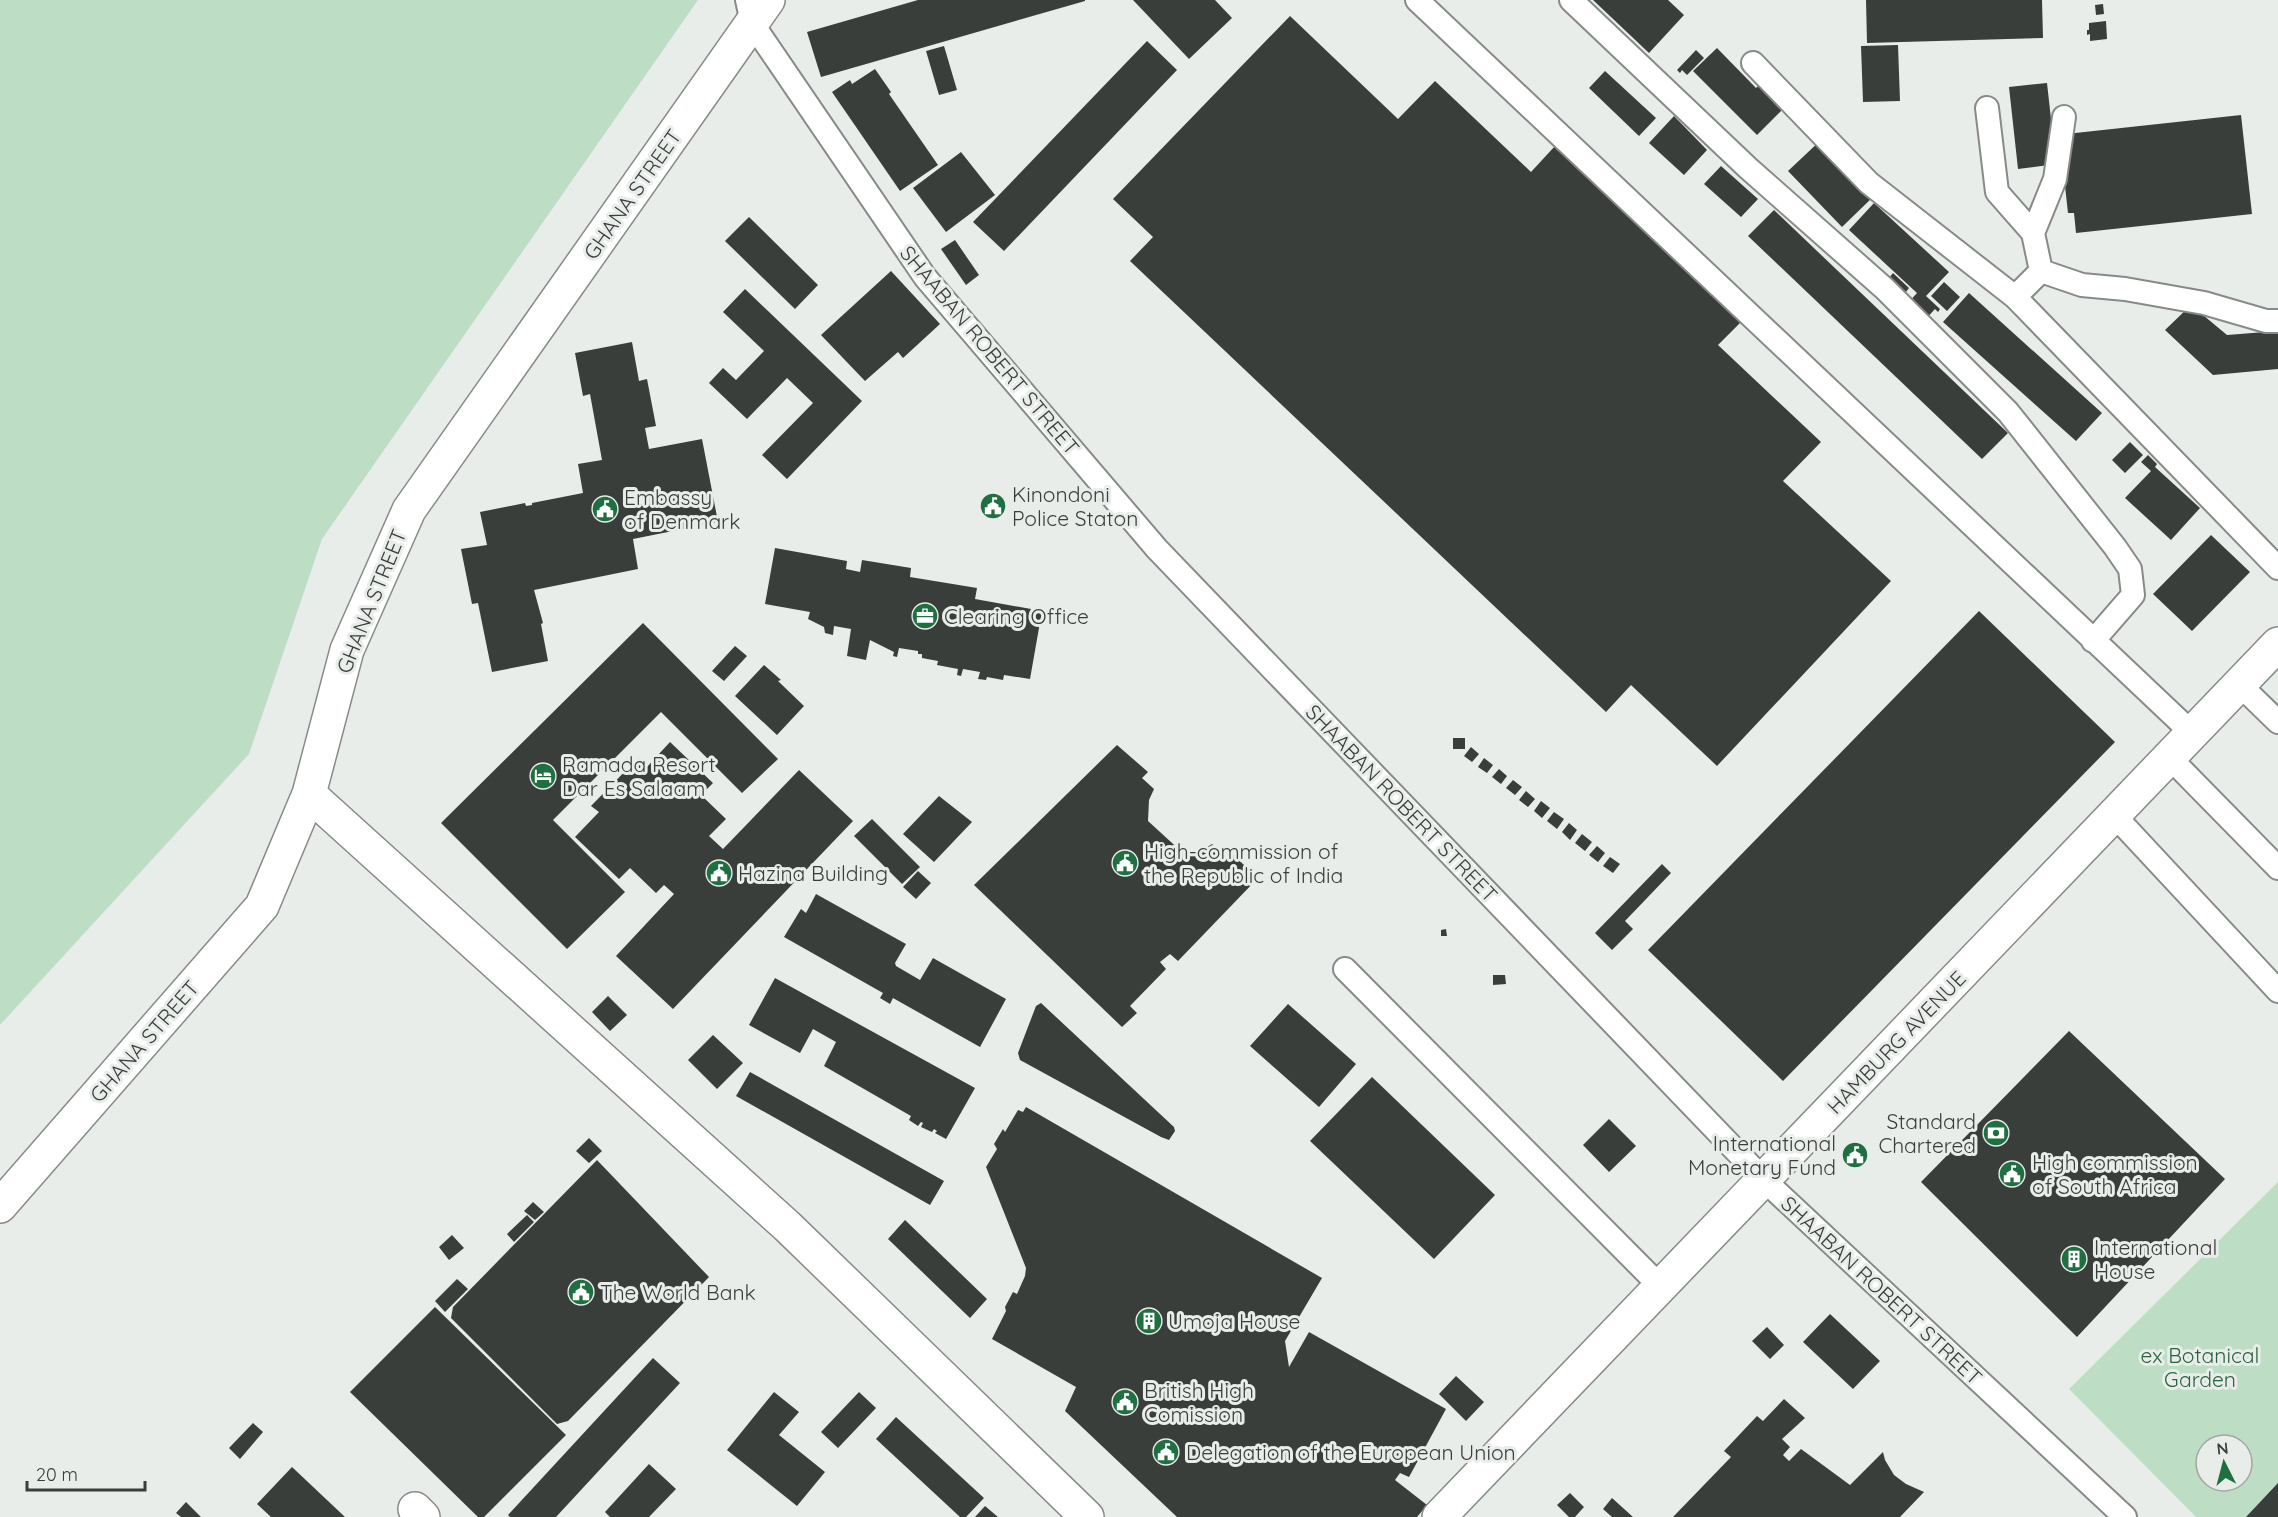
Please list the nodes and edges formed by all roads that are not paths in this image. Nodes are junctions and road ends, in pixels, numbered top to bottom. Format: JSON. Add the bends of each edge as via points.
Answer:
{"nodes":[{"id":1,"x":1417,"y":0,"type":"edge"},
{"id":2,"x":1570,"y":0,"type":"edge"},
{"id":3,"x":756,"y":8,"type":"edge"},
{"id":4,"x":1753,"y":63,"type":"dead end"},
{"id":5,"x":1987,"y":108,"type":"dead end"},
{"id":6,"x":2064,"y":117,"type":"dead end"},
{"id":7,"x":2033,"y":233,"type":"junction"},
{"id":8,"x":2041,"y":271,"type":"junction"},
{"id":9,"x":2015,"y":297,"type":"junction"},
{"id":10,"x":2278,"y":321,"type":"edge"},
{"id":11,"x":2278,"y":568,"type":"edge"},
{"id":12,"x":2093,"y":641,"type":"junction"},
{"id":13,"x":2278,"y":644,"type":"edge"},
{"id":14,"x":2238,"y":684,"type":"junction"},
{"id":15,"x":2278,"y":722,"type":"edge"},
{"id":16,"x":2192,"y":734,"type":"junction"},
{"id":17,"x":2169,"y":757,"type":"junction"},
{"id":18,"x":309,"y":794,"type":"junction"},
{"id":19,"x":2114,"y":815,"type":"junction"},
{"id":20,"x":2278,"y":868,"type":"edge"},
{"id":21,"x":1345,"y":969,"type":"dead end"},
{"id":22,"x":2278,"y":992,"type":"edge"},
{"id":23,"x":1764,"y":1180,"type":"junction"},
{"id":24,"x":0,"y":1206,"type":"edge"},
{"id":25,"x":1661,"y":1287,"type":"junction"},
{"id":26,"x":1087,"y":1517,"type":"edge"},
{"id":27,"x":1439,"y":1517,"type":"edge"},
{"id":28,"x":2126,"y":1517,"type":"edge"}],
"edges":[{"from":1,"to":12,"type":"lane"},
{"from":2,"to":12,"type":"lane","via":[[1748,168],[1885,289],[2008,412],[2130,569],[2133,595]]},
{"from":3,"to":18,"type":"street","name":"GHANA STREET","via":[[409,510],[347,650]]},
{"from":3,"to":23,"type":"lane","name":"SHAABAN ROBERT STREET","via":[[925,277],[1157,549]]},
{"from":4,"to":9,"type":"lane","via":[[1869,183]]},
{"from":5,"to":7,"type":"lane","via":[[1997,192]]},
{"from":6,"to":7,"type":"lane","via":[[2055,179]]},
{"from":7,"to":8,"type":"lane"},
{"from":8,"to":9,"type":"lane"},
{"from":8,"to":10,"type":"lane","via":[[2082,285],[2204,303]]},
{"from":9,"to":11,"type":"lane"},
{"from":12,"to":16,"type":"lane"},
{"from":13,"to":14,"type":"street","name":"HAMBURG AVENUE"},
{"from":14,"to":15,"type":"lane"},
{"from":14,"to":16,"type":"street","name":"HAMBURG AVENUE"},
{"from":16,"to":17,"type":"street","name":"HAMBURG AVENUE"},
{"from":17,"to":19,"type":"street","name":"HAMBURG AVENUE"},
{"from":17,"to":20,"type":"lane"},
{"from":18,"to":24,"type":"street","name":"GHANA STREET","via":[[262,906]]},
{"from":18,"to":26,"type":"street","via":[[787,1226]]},
{"from":19,"to":22,"type":"lane"},
{"from":19,"to":23,"type":"street","name":"HAMBURG AVENUE"},
{"from":21,"to":25,"type":"lane"},
{"from":23,"to":25,"type":"street","name":"HAMBURG AVENUE"},
{"from":23,"to":28,"type":"lane","name":"SHAABAN ROBERT STREET"},
{"from":25,"to":27,"type":"street","name":"HAMBURG AVENUE"}]}
